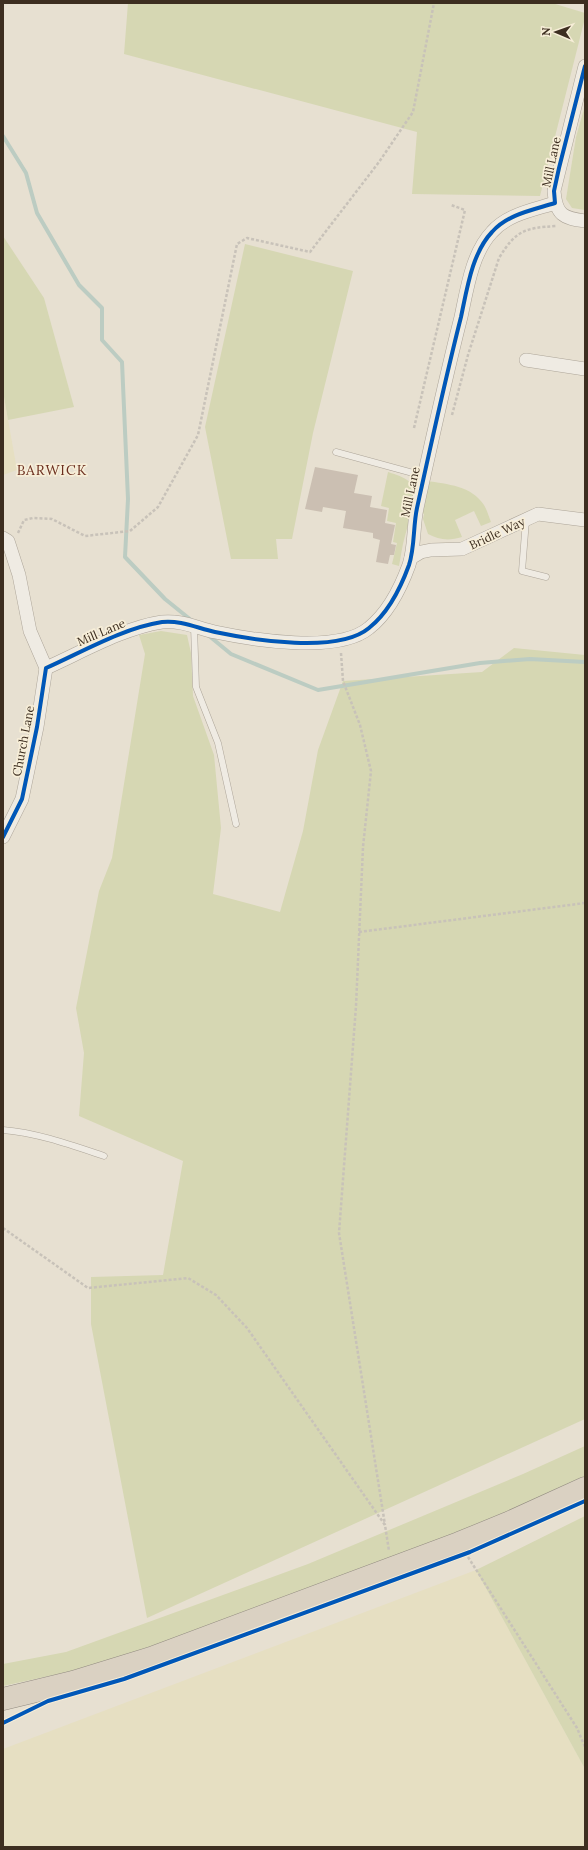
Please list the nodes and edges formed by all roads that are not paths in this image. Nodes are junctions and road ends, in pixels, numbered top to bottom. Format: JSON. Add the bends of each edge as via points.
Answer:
{"nodes":[{"id":1,"x":585,"y":66,"type":"edge"},
{"id":2,"x":555,"y":203,"type":"junction"},
{"id":3,"x":585,"y":221,"type":"edge"},
{"id":4,"x":526,"y":360,"type":"dead end"},
{"id":5,"x":585,"y":369,"type":"edge"},
{"id":6,"x":336,"y":452,"type":"dead end"},
{"id":7,"x":424,"y":476,"type":"junction"},
{"id":8,"x":526,"y":519,"type":"junction"},
{"id":9,"x":585,"y":520,"type":"edge"},
{"id":10,"x":6,"y":543,"type":"edge"},
{"id":11,"x":411,"y":558,"type":"junction"},
{"id":12,"x":546,"y":577,"type":"dead end"},
{"id":13,"x":194,"y":626,"type":"junction"},
{"id":14,"x":46,"y":668,"type":"junction"},
{"id":15,"x":236,"y":824,"type":"dead end"},
{"id":16,"x":3,"y":837,"type":"edge"},
{"id":17,"x":3,"y":1130,"type":"edge"},
{"id":18,"x":104,"y":1156,"type":"dead end"},
{"id":19,"x":585,"y":1488,"type":"edge"},
{"id":20,"x":3,"y":1699,"type":"edge"}],
"edges":[{"from":1,"to":2,"type":"street","name":"Mill Lane","via":[[559,168],[554,191]]},
{"from":2,"to":3,"type":"street","via":[[565,217]]},
{"from":2,"to":7,"type":"street","name":"Mill Lane","via":[[502,222],[480,247],[469,282]]},
{"from":4,"to":5,"type":"street"},
{"from":6,"to":7,"type":"lane"},
{"from":7,"to":11,"type":"street","name":"Mill Lane","via":[[414,523]]},
{"from":8,"to":9,"type":"street","name":"Bridle Way","via":[[538,514]]},
{"from":8,"to":11,"type":"street","name":"Bridle Way","via":[[462,550],[431,550]]},
{"from":8,"to":12,"type":"lane","via":[[522,571]]},
{"from":10,"to":14,"type":"street","via":[[19,575],[30,631]]},
{"from":11,"to":13,"type":"street","name":"Mill Lane","via":[[403,579],[382,616],[369,629],[352,638],[296,643],[263,641]]},
{"from":13,"to":14,"type":"street","name":"Mill Lane","via":[[163,622],[132,630]]},
{"from":13,"to":15,"type":"lane","via":[[196,687],[218,743]]},
{"from":14,"to":16,"type":"street","name":"Church Lane","via":[[22,799]]},
{"from":17,"to":18,"type":"lane","via":[[42,1137]]},
{"from":19,"to":20,"type":"highway","via":[[459,1544],[151,1658],[73,1682]]}]}
